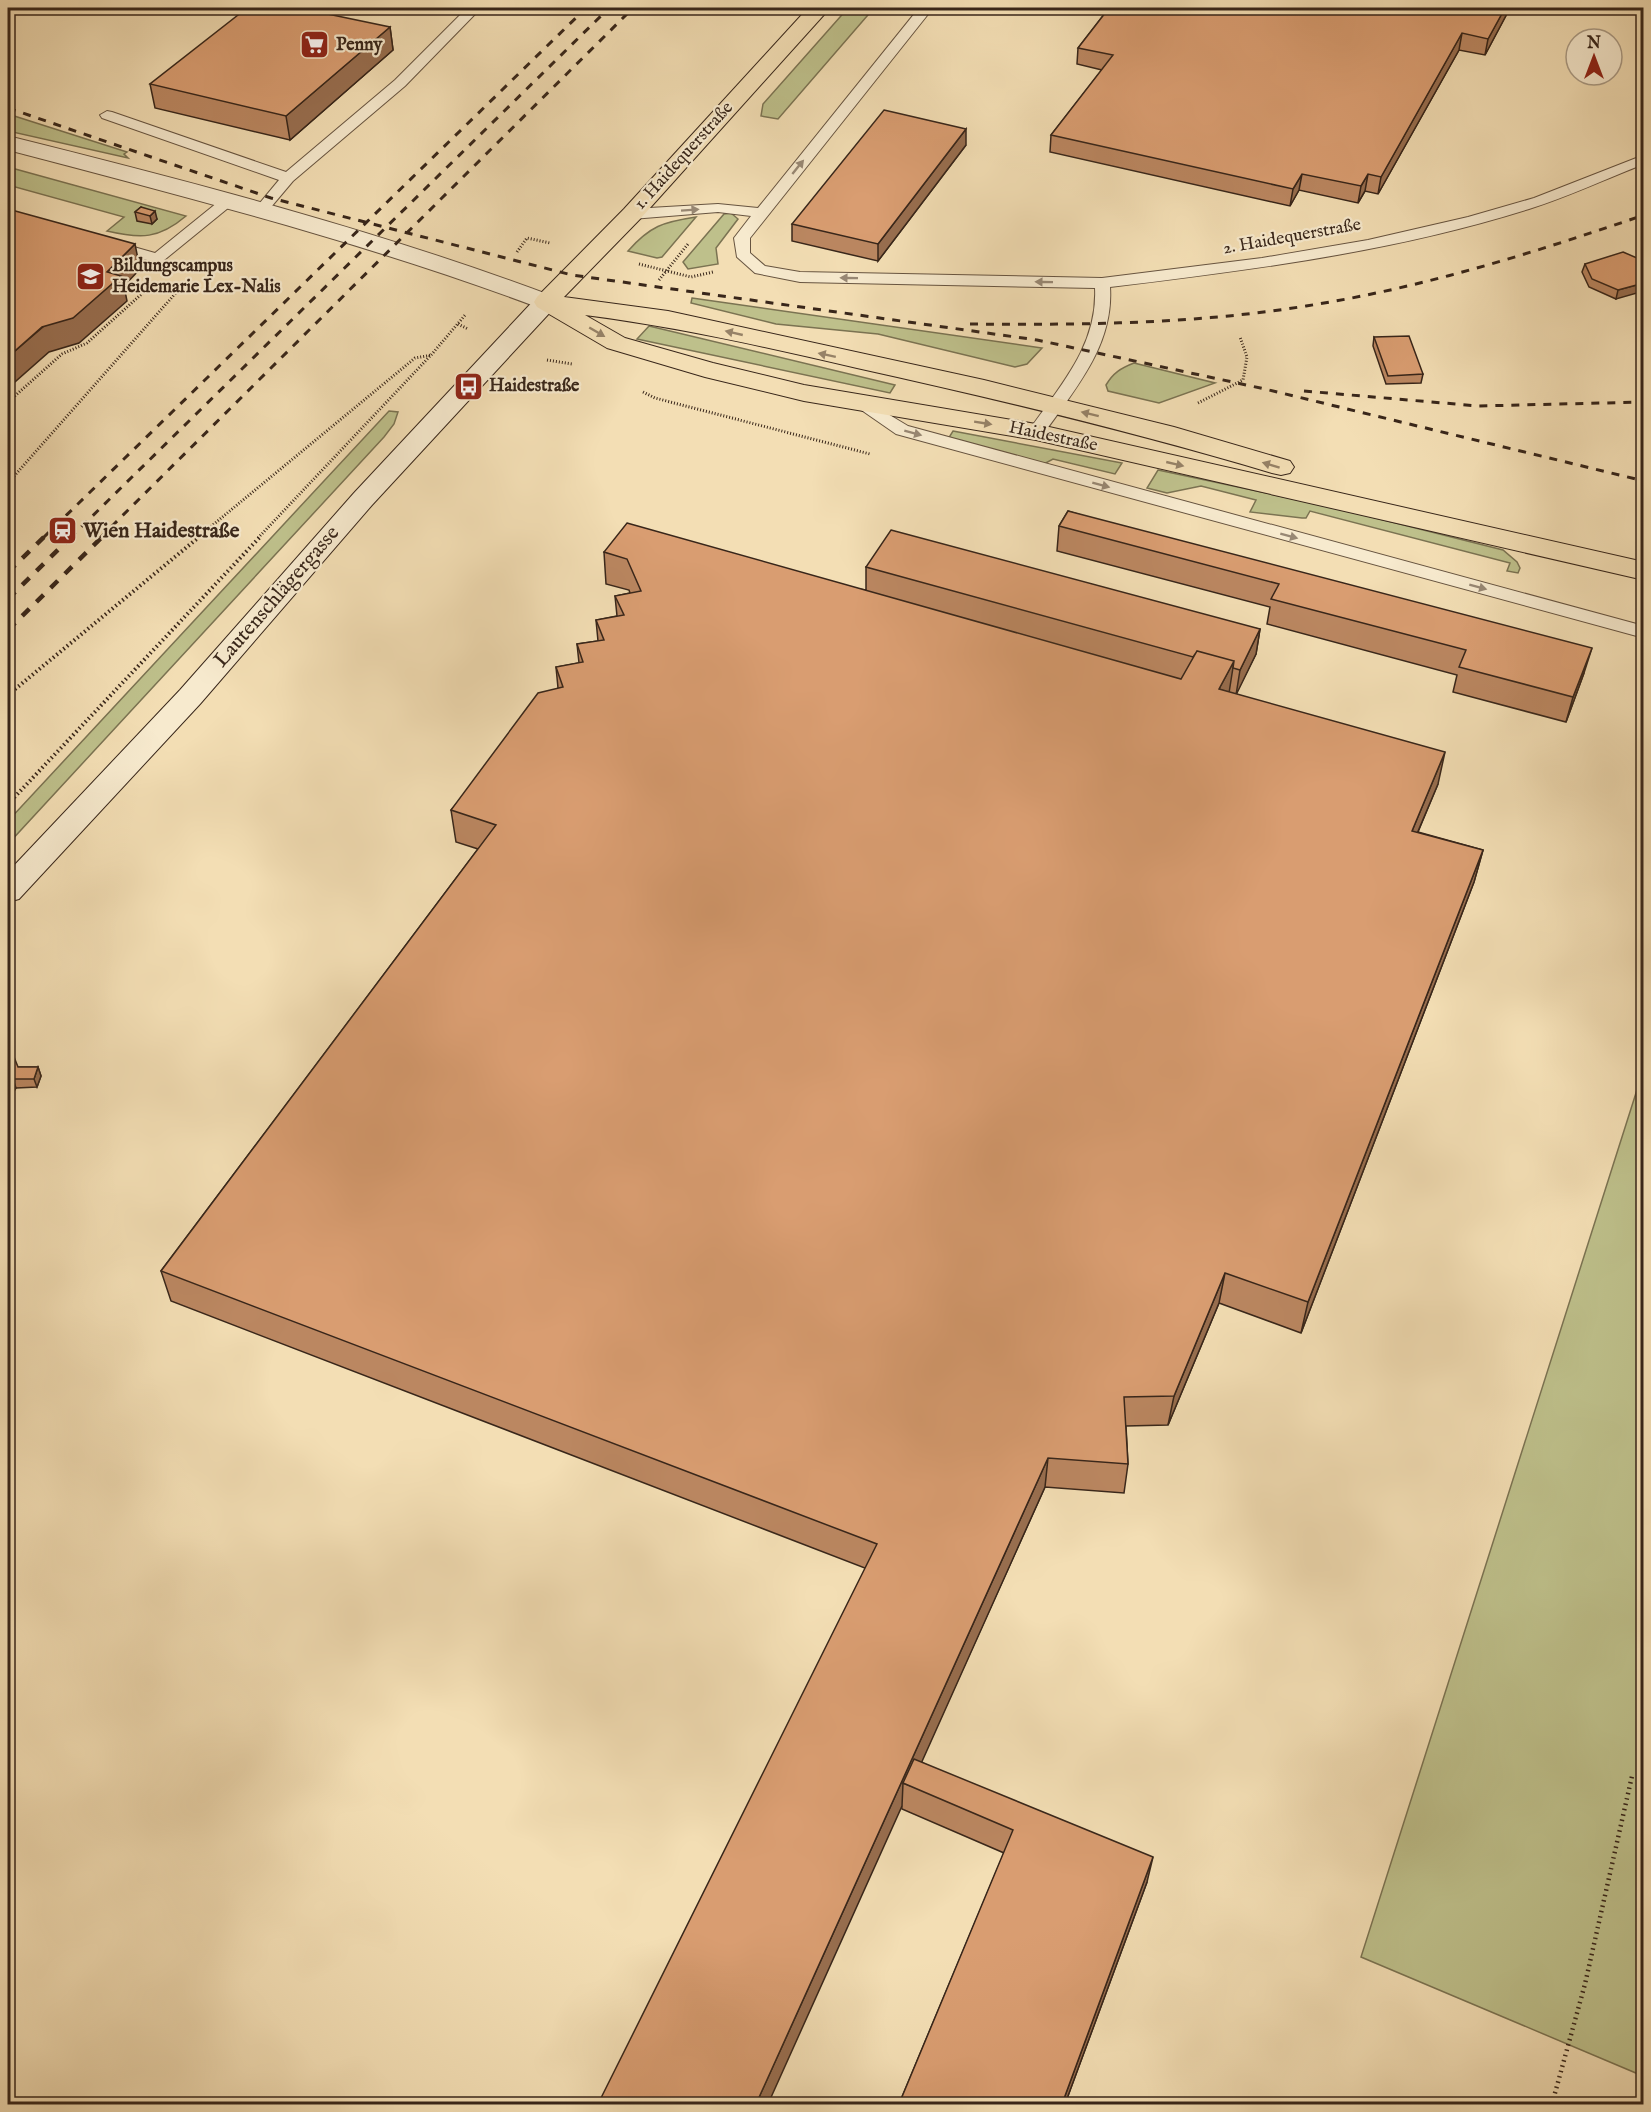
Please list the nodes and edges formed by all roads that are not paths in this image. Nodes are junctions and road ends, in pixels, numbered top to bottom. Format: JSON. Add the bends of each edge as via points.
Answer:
{"nodes":[{"id":1,"x":474,"y":8,"type":"edge"},
{"id":2,"x":819,"y":8,"type":"edge"},
{"id":3,"x":926,"y":8,"type":"edge"},
{"id":4,"x":107,"y":115,"type":"dead end"},
{"id":5,"x":8,"y":143,"type":"edge"},
{"id":6,"x":1644,"y":159,"type":"edge"},
{"id":7,"x":288,"y":178,"type":"junction"},
{"id":8,"x":228,"y":201,"type":"junction"},
{"id":9,"x":261,"y":210,"type":"junction"},
{"id":10,"x":762,"y":213,"type":"junction"},
{"id":11,"x":632,"y":214,"type":"junction"},
{"id":12,"x":88,"y":240,"type":"edge"},
{"id":13,"x":1102,"y":283,"type":"junction"},
{"id":14,"x":546,"y":302,"type":"junction"},
{"id":15,"x":863,"y":404,"type":"junction"},
{"id":16,"x":1054,"y":405,"type":"junction"},
{"id":17,"x":1036,"y":432,"type":"junction"},
{"id":18,"x":1569,"y":553,"type":"junction"},
{"id":19,"x":1644,"y":571,"type":"edge"},
{"id":20,"x":1644,"y":632,"type":"edge"},
{"id":21,"x":8,"y":891,"type":"edge"}],
"edges":[{"from":1,"to":7,"type":"lane","via":[[400,83]]},
{"from":2,"to":11,"type":"main road","name":"1. Haidequerstraße"},
{"from":10,"to":3,"type":"lane","name":"2. Haidequerstraße","one_way":true},
{"from":4,"to":7,"type":"lane"},
{"from":5,"to":8,"type":"main road","name":"Haidestraße"},
{"from":6,"to":13,"type":"lane","name":"2. Haidequerstraße","via":[[1525,206],[1417,234],[1245,267]]},
{"from":7,"to":9,"type":"lane"},
{"from":8,"to":9,"type":"main road","name":"Haidestraße"},
{"from":8,"to":12,"type":"lane","via":[[158,258]]},
{"from":9,"to":14,"type":"main road","name":"Haidestraße","via":[[461,270]]},
{"from":11,"to":10,"type":"lane","one_way":true,"via":[[718,208]]},
{"from":13,"to":10,"type":"lane","name":"2. Haidequerstraße","one_way":true,"via":[[800,277],[760,270],[742,254],[742,238]]},
{"from":11,"to":14,"type":"main road","name":"1. Haidequerstraße"},
{"from":13,"to":16,"type":"lane","via":[[1103,308],[1091,350]]},
{"from":14,"to":15,"type":"main road","name":"Haidestraße","one_way":true,"via":[[616,343],[716,372]]},
{"from":16,"to":14,"type":"main road","name":"Haidestraße","one_way":true,"via":[[668,318]]},
{"from":14,"to":21,"type":"main road","name":"Lautenschlägergasse","via":[[363,499],[190,697]]},
{"from":15,"to":17,"type":"main road","name":"Haidestraße","one_way":true},
{"from":15,"to":20,"type":"lane","one_way":true,"via":[[902,430]]},
{"from":16,"to":17,"type":"lane"},
{"from":18,"to":16,"type":"main road","name":"Haidestraße","one_way":true,"via":[[1165,433]]},
{"from":17,"to":18,"type":"main road","name":"Haidestraße","one_way":true},
{"from":18,"to":19,"type":"main road","name":"Haidestraße"}]}
